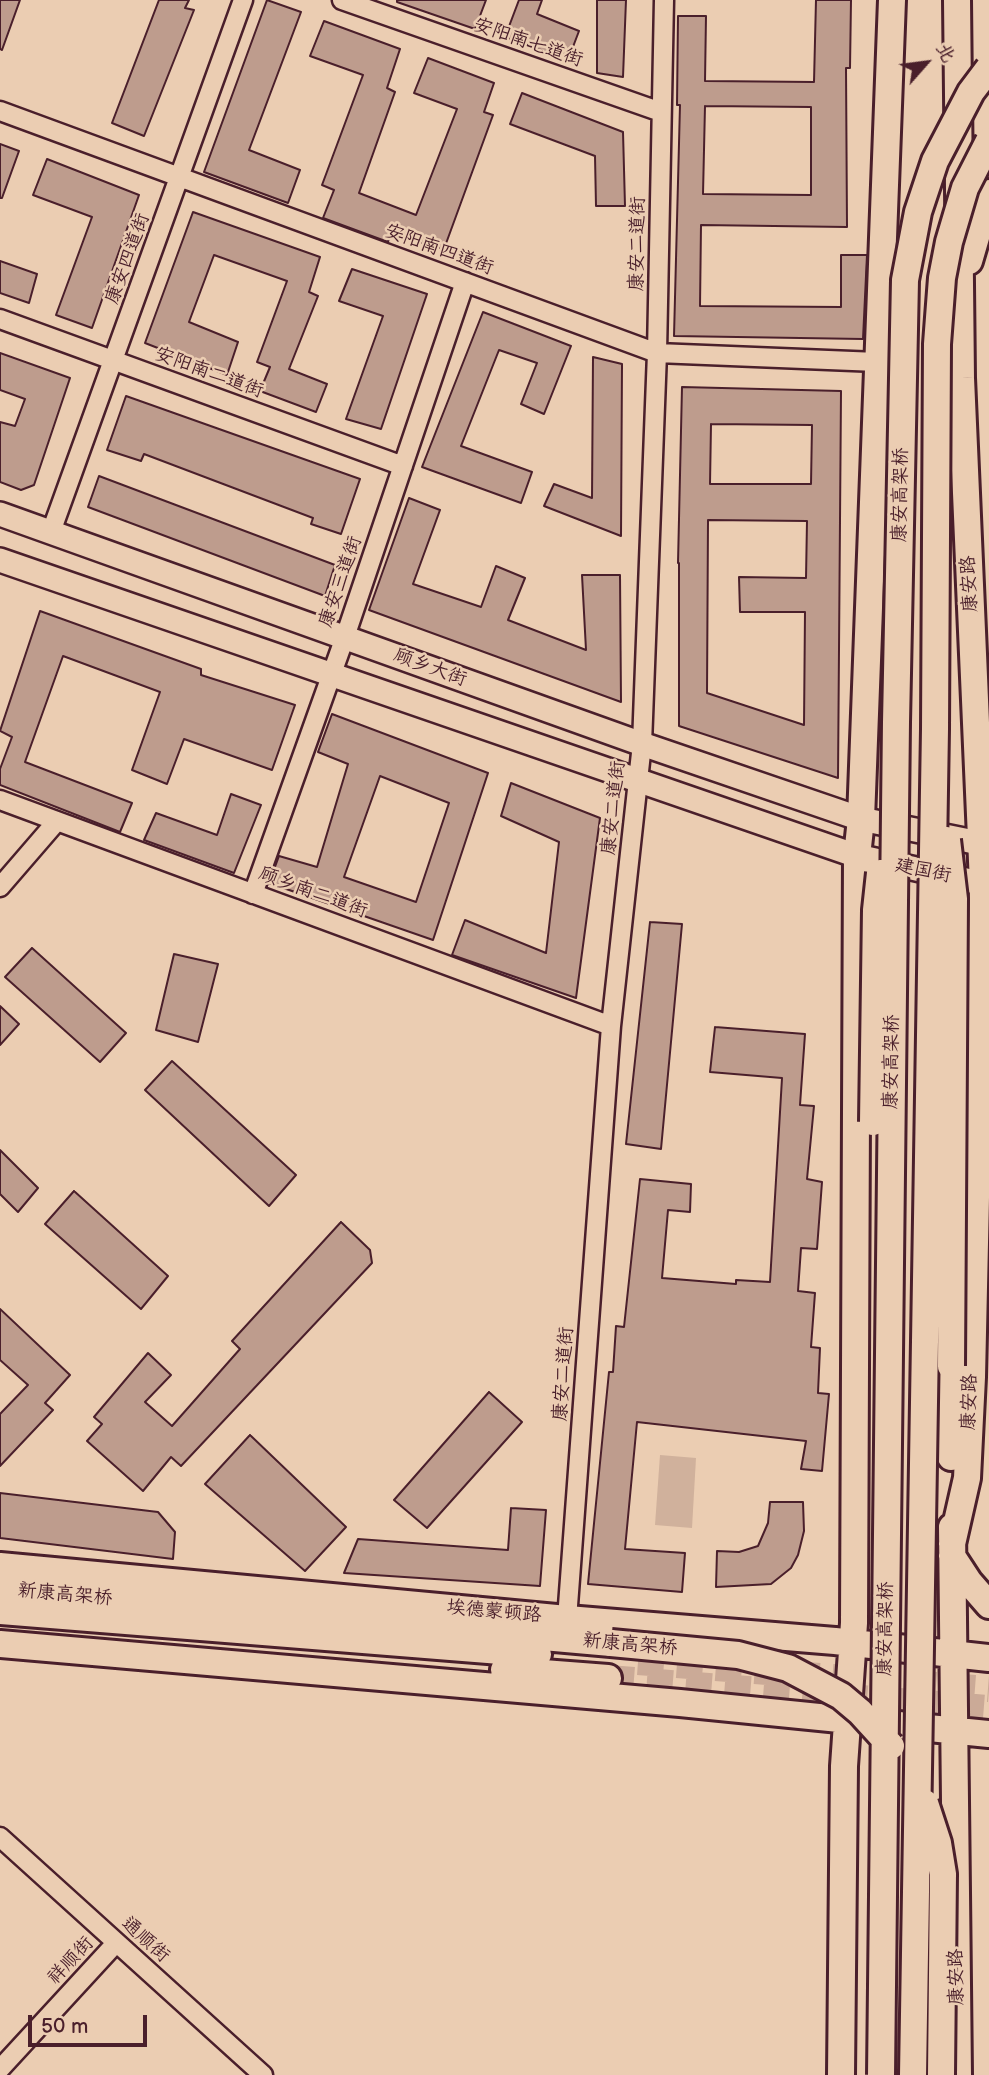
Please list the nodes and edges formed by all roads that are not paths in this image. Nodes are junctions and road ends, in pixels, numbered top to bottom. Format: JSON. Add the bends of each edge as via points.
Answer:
{"nodes":[{"id":1,"x":243,"y":0,"type":"edge"},
{"id":2,"x":342,"y":0,"type":"edge"},
{"id":3,"x":664,"y":0,"type":"edge"},
{"id":4,"x":892,"y":0,"type":"edge"},
{"id":5,"x":957,"y":0,"type":"edge"},
{"id":6,"x":989,"y":68,"type":"edge"},
{"id":7,"x":0,"y":111,"type":"edge"},
{"id":8,"x":661,"y":112,"type":"junction"},
{"id":9,"x":989,"y":141,"type":"edge"},
{"id":10,"x":180,"y":177,"type":"junction"},
{"id":11,"x":989,"y":193,"type":"edge"},
{"id":12,"x":465,"y":282,"type":"junction"},
{"id":13,"x":960,"y":297,"type":"junction"},
{"id":14,"x":0,"y":319,"type":"edge"},
{"id":15,"x":657,"y":353,"type":"junction"},
{"id":16,"x":114,"y":360,"type":"junction"},
{"id":17,"x":877,"y":362,"type":"junction"},
{"id":18,"x":403,"y":466,"type":"junction"},
{"id":19,"x":0,"y":513,"type":"edge"},
{"id":20,"x":51,"y":532,"type":"junction"},
{"id":21,"x":0,"y":560,"type":"edge"},
{"id":22,"x":345,"y":637,"type":"junction"},
{"id":23,"x":332,"y":674,"type":"junction"},
{"id":24,"x":896,"y":722,"type":"junction"},
{"id":25,"x":935,"y":729,"type":"junction"},
{"id":26,"x":642,"y":744,"type":"junction"},
{"id":27,"x":638,"y":781,"type":"junction"},
{"id":28,"x":0,"y":800,"type":"edge"},
{"id":29,"x":861,"y":819,"type":"junction"},
{"id":30,"x":57,"y":821,"type":"junction"},
{"id":31,"x":985,"y":845,"type":"edge"},
{"id":32,"x":856,"y":856,"type":"junction"},
{"id":33,"x":986,"y":885,"type":"edge"},
{"id":34,"x":0,"y":887,"type":"edge"},
{"id":35,"x":253,"y":894,"type":"junction"},
{"id":36,"x":611,"y":1026,"type":"junction"},
{"id":37,"x":952,"y":1550,"type":"junction"},
{"id":38,"x":0,"y":1566,"type":"edge"},
{"id":39,"x":0,"y":1589,"type":"edge"},
{"id":40,"x":989,"y":1605,"type":"edge"},
{"id":41,"x":0,"y":1611,"type":"edge"},
{"id":42,"x":567,"y":1619,"type":"junction"},
{"id":43,"x":853,"y":1623,"type":"junction"},
{"id":44,"x":0,"y":1627,"type":"edge"},
{"id":45,"x":0,"y":1644,"type":"edge"},
{"id":46,"x":953,"y":1653,"type":"junction"},
{"id":47,"x":989,"y":1658,"type":"edge"},
{"id":48,"x":847,"y":1725,"type":"junction"},
{"id":49,"x":955,"y":1731,"type":"junction"},
{"id":50,"x":989,"y":1734,"type":"edge"},
{"id":51,"x":0,"y":1837,"type":"edge"},
{"id":52,"x":116,"y":1943,"type":"junction"},
{"id":53,"x":0,"y":2069,"type":"edge"},
{"id":54,"x":263,"y":2075,"type":"edge"},
{"id":55,"x":841,"y":2075,"type":"edge"},
{"id":56,"x":857,"y":2075,"type":"edge"},
{"id":57,"x":881,"y":2075,"type":"edge"},
{"id":58,"x":914,"y":2075,"type":"edge"},
{"id":59,"x":941,"y":2075,"type":"edge"},
{"id":60,"x":958,"y":2075,"type":"edge"}],
"edges":[{"from":1,"to":10,"type":"street","name":"康安四道街"},
{"from":2,"to":8,"type":"street","name":"安阳南七道街"},
{"from":3,"to":8,"type":"street","name":"康安二道街"},
{"from":4,"to":17,"type":"highway"},
{"from":5,"to":13,"type":"highway","name":"康安路"},
{"from":6,"to":24,"type":"highway","name":"康安高架桥","bridge":true,"via":[[971,92],[935,161],[918,212],[905,280]]},
{"from":7,"to":10,"type":"street","name":"安阳南四道街"},
{"from":8,"to":15,"type":"street","name":"康安二道街"},
{"from":9,"to":25,"type":"highway","name":"康安高架桥","bridge":true,"via":[[965,188],[940,289]]},
{"from":10,"to":12,"type":"street","name":"安阳南四道街"},
{"from":10,"to":16,"type":"street","name":"康安四道街"},
{"from":11,"to":13,"type":"highway"},
{"from":12,"to":15,"type":"street","name":"安阳南四道街"},
{"from":12,"to":18,"type":"street","name":"康安三道街"},
{"from":13,"to":31,"type":"highway","name":"康安路"},
{"from":14,"to":16,"type":"street","name":"安阳南二道街"},
{"from":15,"to":17,"type":"street","name":"安阳南四道街"},
{"from":15,"to":26,"type":"street","name":"康安二道街"},
{"from":16,"to":18,"type":"street","name":"安阳南二道街"},
{"from":16,"to":20,"type":"street","name":"康安四道街"},
{"from":17,"to":29,"type":"highway"},
{"from":18,"to":22,"type":"street","name":"康安三道街"},
{"from":19,"to":20,"type":"main road","name":"顾乡大街"},
{"from":20,"to":22,"type":"main road","name":"顾乡大街"},
{"from":21,"to":23,"type":"main road","name":"顾乡大街"},
{"from":22,"to":23,"type":"street","name":"康安三道街"},
{"from":22,"to":26,"type":"main road","name":"顾乡大街"},
{"from":23,"to":27,"type":"main road","name":"顾乡大街"},
{"from":23,"to":35,"type":"street","name":"康安三道街"},
{"from":24,"to":43,"type":"highway","bridge":true,"via":[[876,910],[869,1550]]},
{"from":24,"to":57,"type":"highway","name":"康安高架桥","bridge":true},
{"from":25,"to":37,"type":"highway","name":"康安路","bridge":true,"via":[[954,899]]},
{"from":25,"to":58,"type":"highway","name":"康安高架桥","bridge":true},
{"from":26,"to":27,"type":"street","name":"康安二道街"},
{"from":26,"to":29,"type":"main road","name":"顾乡大街"},
{"from":27,"to":32,"type":"main road","name":"顾乡大街"},
{"from":27,"to":36,"type":"street","name":"康安二道街"},
{"from":28,"to":30,"type":"street","name":"顾乡南二道街"},
{"from":29,"to":31,"type":"main road","name":"建国街"},
{"from":29,"to":32,"type":"highway"},
{"from":30,"to":34,"type":"street"},
{"from":30,"to":35,"type":"street","name":"顾乡南二道街"},
{"from":31,"to":33,"type":"highway","name":"康安路"},
{"from":32,"to":33,"type":"main road","name":"建国街"},
{"from":32,"to":43,"type":"highway"},
{"from":33,"to":37,"type":"highway","name":"康安路","via":[[968,1465]]},
{"from":35,"to":36,"type":"street","name":"顾乡南二道街"},
{"from":36,"to":42,"type":"street","name":"康安二道街"},
{"from":37,"to":40,"type":"highway","via":[[969,1582]]},
{"from":37,"to":46,"type":"highway","name":"康安路"},
{"from":38,"to":42,"type":"highway","name":"埃德蒙顿路"},
{"from":39,"to":59,"type":"highway","name":"新康高架桥","bridge":true,"via":[[738,1655],[788,1668],[819,1683],[860,1712],[893,1749],[920,1793],[935,1832],[943,1874]]},
{"from":41,"to":44,"type":"highway","name":"埃德蒙顿路","via":[[609,1669]]},
{"from":42,"to":46,"type":"highway","name":"埃德蒙顿路"},
{"from":43,"to":48,"type":"highway"},
{"from":45,"to":49,"type":"highway"},
{"from":46,"to":47,"type":"highway","name":"埃德蒙顿路"},
{"from":46,"to":49,"type":"highway","name":"康安路"},
{"from":48,"to":55,"type":"highway"},
{"from":48,"to":56,"type":"highway","via":[[857,1763],[860,1824]]},
{"from":49,"to":50,"type":"highway"},
{"from":49,"to":60,"type":"highway","name":"康安路"},
{"from":51,"to":52,"type":"street","name":"通顺街"},
{"from":52,"to":53,"type":"street","name":"祥顺街"},
{"from":52,"to":54,"type":"street","name":"通顺街"}]}
